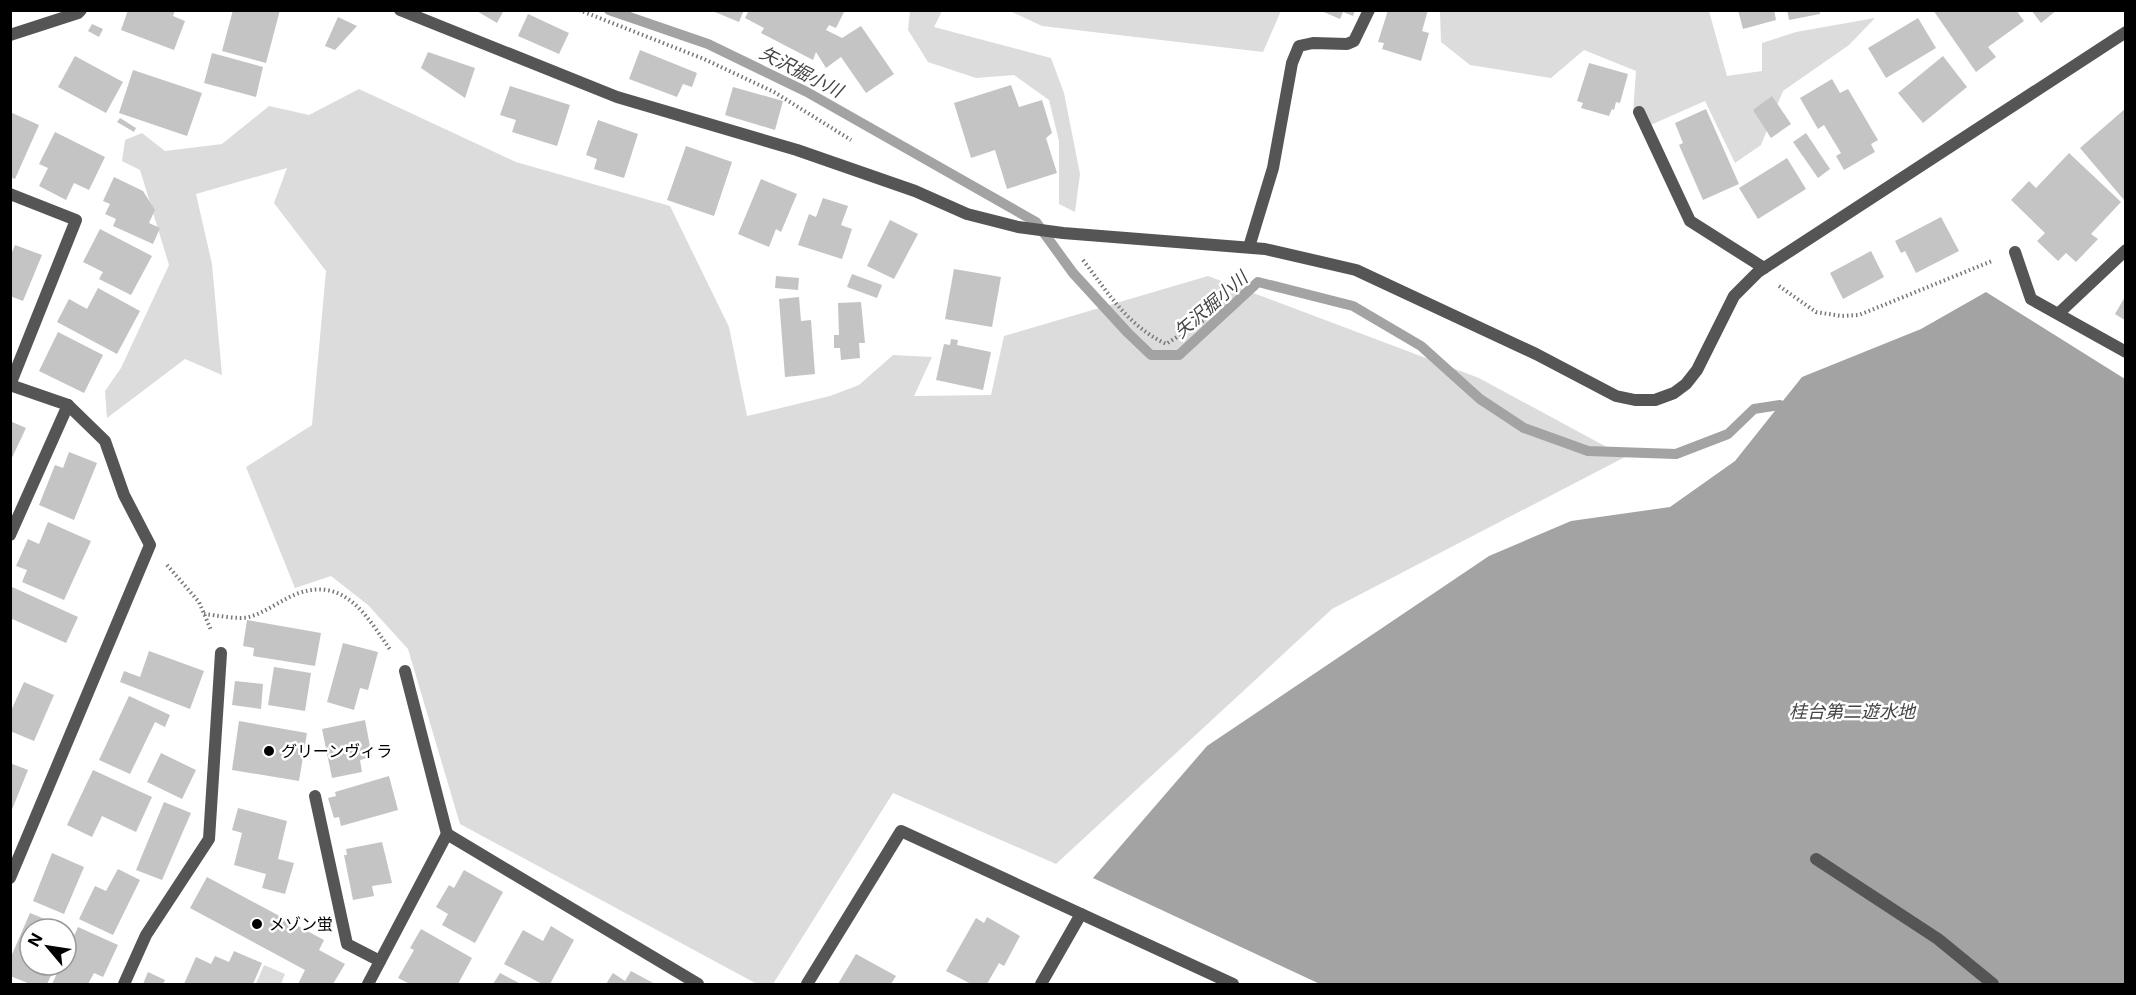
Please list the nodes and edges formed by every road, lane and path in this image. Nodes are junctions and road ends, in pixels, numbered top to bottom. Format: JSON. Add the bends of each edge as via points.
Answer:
{"nodes":[{"id":1,"x":81,"y":10,"type":"edge"},
{"id":2,"x":400,"y":10,"type":"edge"},
{"id":3,"x":579,"y":10,"type":"edge"},
{"id":4,"x":1369,"y":10,"type":"edge"},
{"id":5,"x":2126,"y":32,"type":"edge"},
{"id":6,"x":10,"y":35,"type":"edge"},
{"id":7,"x":2126,"y":43,"type":"edge"},
{"id":8,"x":2106,"y":44,"type":"junction"},
{"id":9,"x":1639,"y":112,"type":"dead end"},
{"id":10,"x":856,"y":144,"type":"dead end"},
{"id":11,"x":10,"y":194,"type":"edge"},
{"id":12,"x":1057,"y":233,"type":"junction"},
{"id":13,"x":1249,"y":248,"type":"junction"},
{"id":14,"x":2126,"y":250,"type":"edge"},
{"id":15,"x":2015,"y":252,"type":"joint"},
{"id":16,"x":1242,"y":269,"type":"dead end"},
{"id":17,"x":1761,"y":270,"type":"junction"},
{"id":18,"x":2059,"y":313,"type":"junction"},
{"id":19,"x":2126,"y":352,"type":"edge"},
{"id":20,"x":10,"y":385,"type":"edge"},
{"id":21,"x":68,"y":405,"type":"junction"},
{"id":22,"x":10,"y":536,"type":"edge"},
{"id":23,"x":150,"y":545,"type":"junction"},
{"id":24,"x":204,"y":614,"type":"junction"},
{"id":25,"x":221,"y":653,"type":"joint"},
{"id":26,"x":405,"y":671,"type":"joint"},
{"id":27,"x":315,"y":796,"type":"dead end"},
{"id":28,"x":447,"y":834,"type":"junction"},
{"id":29,"x":1816,"y":859,"type":"dead end"},
{"id":30,"x":11,"y":877,"type":"edge"},
{"id":31,"x":1081,"y":914,"type":"junction"},
{"id":32,"x":380,"y":961,"type":"junction"},
{"id":33,"x":124,"y":984,"type":"edge"},
{"id":34,"x":368,"y":984,"type":"edge"},
{"id":35,"x":698,"y":984,"type":"edge"},
{"id":36,"x":807,"y":984,"type":"edge"},
{"id":37,"x":1041,"y":984,"type":"edge"},
{"id":38,"x":1233,"y":984,"type":"edge"},
{"id":39,"x":1993,"y":984,"type":"edge"}],
"edges":[{"from":1,"to":6,"type":"street"},
{"from":2,"to":12,"type":"street","via":[[617,97],[797,150],[915,191],[967,214]]},
{"from":3,"to":10,"type":"path","via":[[704,59],[774,92]]},
{"from":4,"to":13,"type":"street","via":[[1354,41],[1299,46],[1292,63],[1273,168]]},
{"from":5,"to":8,"type":"street"},
{"from":7,"to":8,"type":"street"},
{"from":8,"to":17,"type":"street"},
{"from":9,"to":17,"type":"street","via":[[1690,221]]},
{"from":11,"to":20,"type":"street","via":[[76,220]]},
{"from":12,"to":13,"type":"street"},
{"from":12,"to":16,"type":"path","via":[[1122,312],[1146,335],[1166,344],[1204,320]]},
{"from":13,"to":17,"type":"street","via":[[1356,270],[1616,396],[1635,400],[1656,400],[1686,384],[1734,296]]},
{"from":14,"to":18,"type":"street"},
{"from":15,"to":17,"type":"path","via":[[1859,315],[1815,312]]},
{"from":15,"to":18,"type":"street","via":[[2031,299]]},
{"from":18,"to":19,"type":"street"},
{"from":20,"to":21,"type":"street"},
{"from":21,"to":22,"type":"street"},
{"from":21,"to":23,"type":"street","via":[[105,441],[124,495]]},
{"from":23,"to":24,"type":"path","via":[[199,602]]},
{"from":23,"to":30,"type":"street"},
{"from":24,"to":25,"type":"path"},
{"from":24,"to":26,"type":"path","via":[[248,618],[299,593],[321,588],[338,591],[366,616]]},
{"from":25,"to":33,"type":"street","via":[[209,839],[146,935]]},
{"from":26,"to":28,"type":"street"},
{"from":27,"to":32,"type":"street","via":[[347,944]]},
{"from":28,"to":32,"type":"street"},
{"from":28,"to":35,"type":"street"},
{"from":29,"to":39,"type":"street","via":[[1938,939]]},
{"from":31,"to":36,"type":"street","via":[[901,831]]},
{"from":31,"to":37,"type":"street"},
{"from":31,"to":38,"type":"street"},
{"from":32,"to":34,"type":"street"}]}
